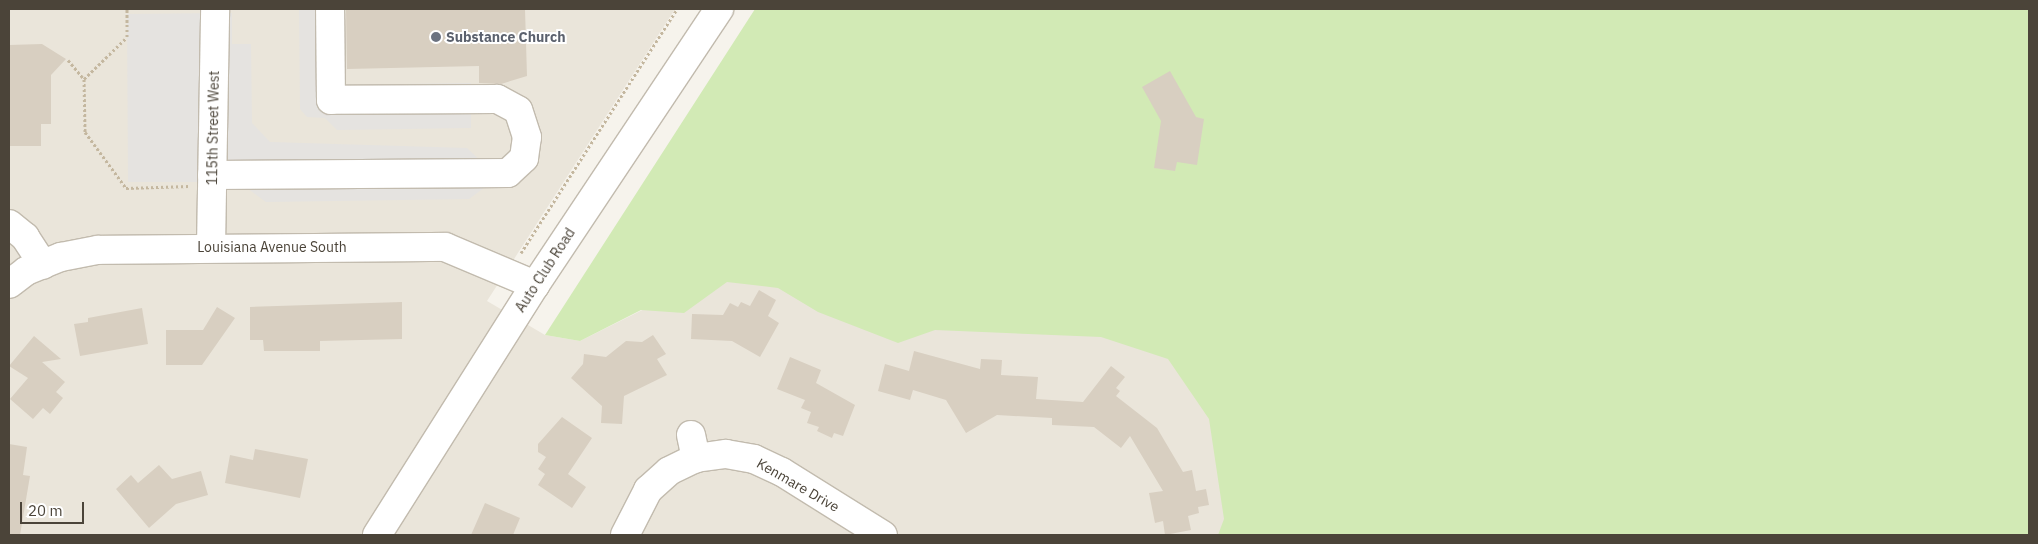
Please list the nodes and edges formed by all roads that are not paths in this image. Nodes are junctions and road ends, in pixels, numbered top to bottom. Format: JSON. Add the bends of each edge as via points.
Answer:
{"nodes":[{"id":1,"x":215,"y":9,"type":"edge"},
{"id":2,"x":330,"y":9,"type":"edge"},
{"id":3,"x":719,"y":9,"type":"edge"},
{"id":4,"x":212,"y":181,"type":"junction"},
{"id":5,"x":9,"y":224,"type":"edge"},
{"id":6,"x":211,"y":247,"type":"junction"},
{"id":7,"x":43,"y":265,"type":"junction"},
{"id":8,"x":9,"y":284,"type":"edge"},
{"id":9,"x":535,"y":285,"type":"junction"},
{"id":10,"x":377,"y":535,"type":"edge"},
{"id":11,"x":625,"y":535,"type":"edge"},
{"id":12,"x":884,"y":535,"type":"edge"}],
"edges":[{"from":1,"to":4,"type":"street","name":"115th Street West"},
{"from":2,"to":4,"type":"street","via":[[331,100],[496,99],[518,110],[527,137],[524,158],[508,173]]},
{"from":3,"to":9,"type":"street","name":"Auto Club Road"},
{"from":4,"to":6,"type":"street","name":"115th Street West"},
{"from":5,"to":7,"type":"street","via":[[25,237]]},
{"from":6,"to":7,"type":"street","name":"Louisiana Avenue South","via":[[98,250]]},
{"from":6,"to":9,"type":"street","name":"Louisiana Avenue South","via":[[445,247]]},
{"from":7,"to":8,"type":"street","name":"Louisiana Avenue South"},
{"from":9,"to":10,"type":"street","name":"Auto Club Road"},
{"from":11,"to":12,"type":"street","name":"Kenmare Drive","via":[[648,490],[694,447],[754,459]]}]}
